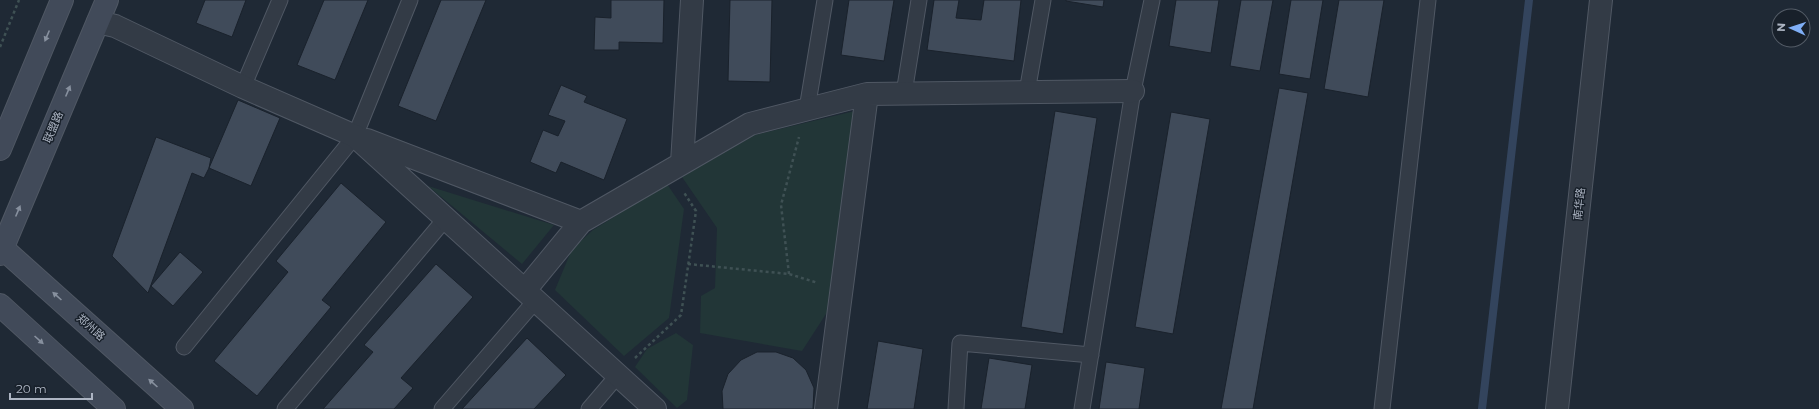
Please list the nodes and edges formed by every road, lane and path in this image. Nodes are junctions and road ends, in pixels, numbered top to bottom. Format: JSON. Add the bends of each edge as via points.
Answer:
{"nodes":[{"id":1,"x":19,"y":0,"type":"edge"},
{"id":2,"x":62,"y":0,"type":"edge"},
{"id":3,"x":107,"y":0,"type":"edge"},
{"id":4,"x":280,"y":0,"type":"edge"},
{"id":5,"x":410,"y":0,"type":"edge"},
{"id":6,"x":692,"y":0,"type":"edge"},
{"id":7,"x":825,"y":0,"type":"edge"},
{"id":8,"x":919,"y":0,"type":"edge"},
{"id":9,"x":1043,"y":0,"type":"edge"},
{"id":10,"x":1152,"y":0,"type":"edge"},
{"id":11,"x":1428,"y":0,"type":"edge"},
{"id":12,"x":1601,"y":0,"type":"edge"},
{"id":13,"x":98,"y":22,"type":"junction"},
{"id":14,"x":0,"y":47,"type":"edge"},
{"id":15,"x":243,"y":87,"type":"junction"},
{"id":16,"x":1133,"y":91,"type":"junction"},
{"id":17,"x":1027,"y":92,"type":"junction"},
{"id":18,"x":904,"y":93,"type":"junction"},
{"id":19,"x":867,"y":94,"type":"junction"},
{"id":20,"x":807,"y":109,"type":"junction"},
{"id":21,"x":355,"y":136,"type":"junction"},
{"id":22,"x":0,"y":149,"type":"edge"},
{"id":23,"x":676,"y":167,"type":"junction"},
{"id":24,"x":446,"y":218,"type":"junction"},
{"id":25,"x":581,"y":222,"type":"junction"},
{"id":26,"x":1,"y":249,"type":"edge"},
{"id":27,"x":688,"y":264,"type":"junction"},
{"id":28,"x":789,"y":274,"type":"junction"},
{"id":29,"x":842,"y":290,"type":"junction"},
{"id":30,"x":530,"y":295,"type":"junction"},
{"id":31,"x":0,"y":304,"type":"edge"},
{"id":32,"x":184,"y":347,"type":"dead end"},
{"id":33,"x":1090,"y":355,"type":"junction"},
{"id":34,"x":618,"y":375,"type":"junction"},
{"id":35,"x":114,"y":409,"type":"edge"},
{"id":36,"x":182,"y":409,"type":"edge"},
{"id":37,"x":284,"y":409,"type":"edge"},
{"id":38,"x":442,"y":409,"type":"edge"},
{"id":39,"x":589,"y":409,"type":"edge"},
{"id":40,"x":655,"y":409,"type":"edge"},
{"id":41,"x":826,"y":409,"type":"edge"},
{"id":42,"x":956,"y":409,"type":"edge"},
{"id":43,"x":1082,"y":409,"type":"edge"},
{"id":44,"x":1382,"y":409,"type":"edge"},
{"id":45,"x":1557,"y":409,"type":"edge"}],
"edges":[{"from":1,"to":14,"type":"path"},
{"from":2,"to":22,"type":"main road","one_way":true},
{"from":3,"to":13,"type":"main road","name":"联盟路"},
{"from":4,"to":15,"type":"lane"},
{"from":5,"to":21,"type":"lane"},
{"from":6,"to":23,"type":"street"},
{"from":7,"to":20,"type":"lane"},
{"from":8,"to":18,"type":"lane"},
{"from":9,"to":17,"type":"lane"},
{"from":10,"to":16,"type":"lane"},
{"from":11,"to":44,"type":"lane"},
{"from":12,"to":45,"type":"street","name":"南华路"},
{"from":13,"to":15,"type":"street","via":[[115,26]]},
{"from":26,"to":13,"type":"main road","name":"联盟路","one_way":true},
{"from":15,"to":21,"type":"street"},
{"from":16,"to":17,"type":"street"},
{"from":16,"to":33,"type":"lane"},
{"from":17,"to":18,"type":"street"},
{"from":18,"to":19,"type":"street"},
{"from":19,"to":20,"type":"street"},
{"from":19,"to":29,"type":"street"},
{"from":20,"to":23,"type":"street","via":[[750,124]]},
{"from":20,"to":28,"type":"path","via":[[781,205]]},
{"from":21,"to":24,"type":"street"},
{"from":21,"to":25,"type":"street"},
{"from":21,"to":32,"type":"lane"},
{"from":23,"to":25,"type":"street"},
{"from":23,"to":27,"type":"path","via":[[696,210]]},
{"from":24,"to":30,"type":"street"},
{"from":24,"to":37,"type":"lane"},
{"from":25,"to":30,"type":"street"},
{"from":36,"to":26,"type":"main road","name":"郑州路","one_way":true},
{"from":27,"to":28,"type":"path"},
{"from":27,"to":34,"type":"path","via":[[681,315]]},
{"from":28,"to":29,"type":"path"},
{"from":29,"to":41,"type":"street"},
{"from":30,"to":34,"type":"street"},
{"from":30,"to":38,"type":"lane"},
{"from":31,"to":35,"type":"main road","one_way":true},
{"from":33,"to":42,"type":"lane","via":[[960,343]]},
{"from":33,"to":43,"type":"lane"},
{"from":34,"to":39,"type":"lane"},
{"from":34,"to":40,"type":"street"}]}
